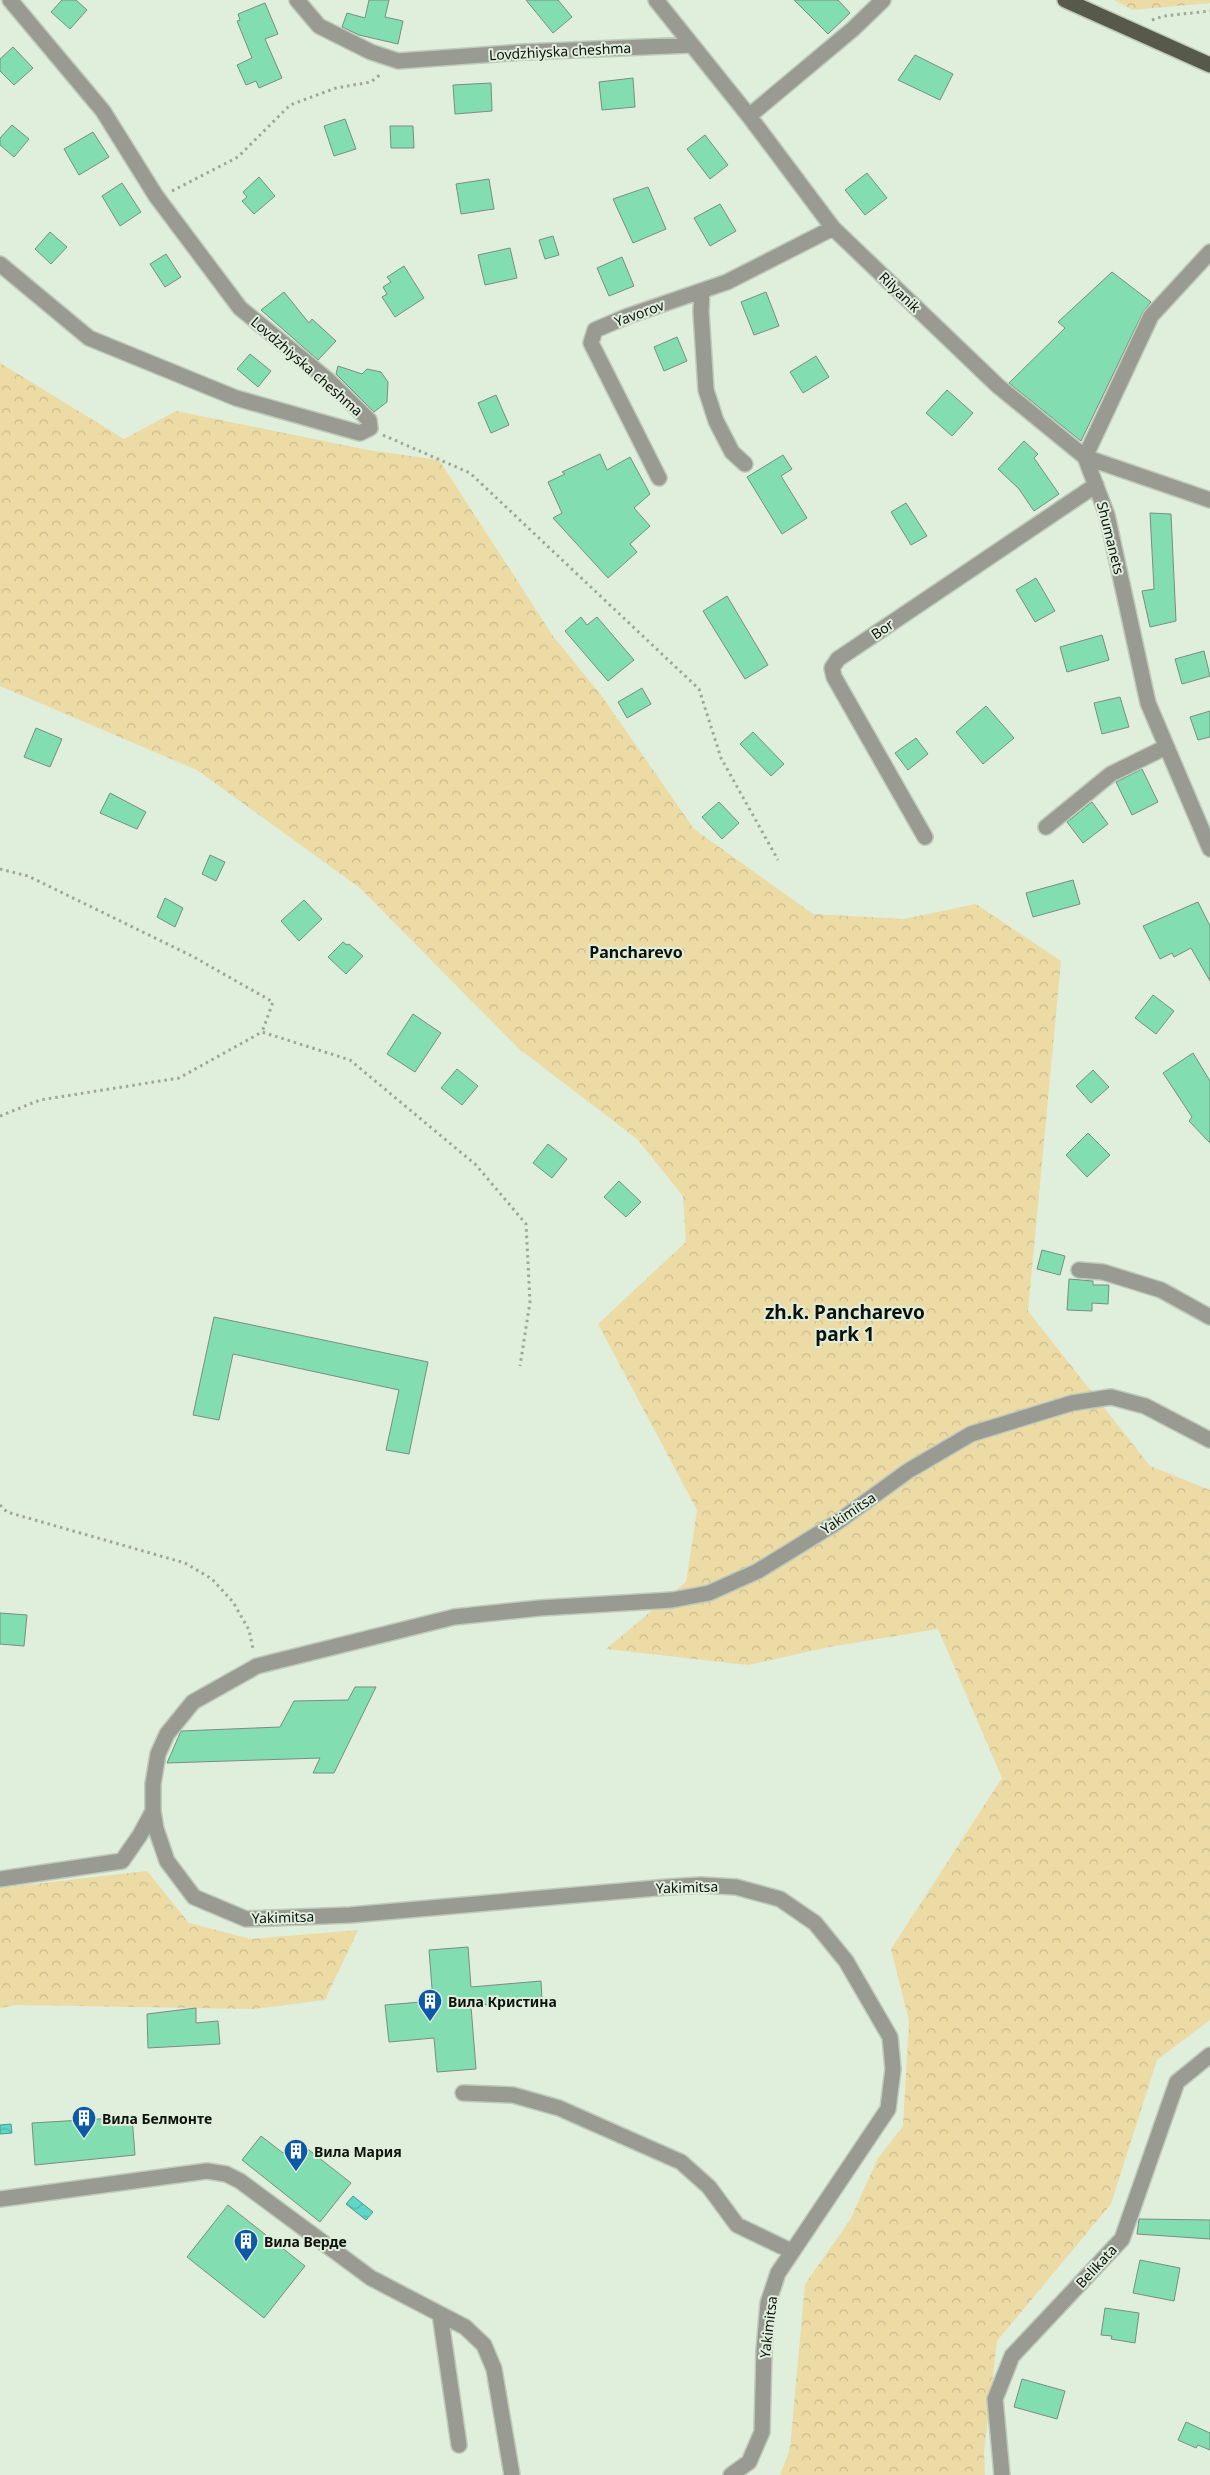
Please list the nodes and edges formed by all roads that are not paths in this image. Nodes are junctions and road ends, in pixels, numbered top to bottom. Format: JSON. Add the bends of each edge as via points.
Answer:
{"nodes":[{"id":1,"x":10,"y":0,"type":"edge"},
{"id":2,"x":298,"y":0,"type":"edge"},
{"id":3,"x":656,"y":0,"type":"edge"},
{"id":4,"x":883,"y":0,"type":"edge"},
{"id":5,"x":1065,"y":0,"type":"edge"},
{"id":6,"x":692,"y":45,"type":"junction"},
{"id":7,"x":1210,"y":65,"type":"edge"},
{"id":8,"x":749,"y":116,"type":"junction"},
{"id":9,"x":833,"y":228,"type":"junction"},
{"id":10,"x":1210,"y":252,"type":"edge"},
{"id":11,"x":0,"y":264,"type":"edge"},
{"id":12,"x":702,"y":291,"type":"junction"},
{"id":13,"x":1085,"y":457,"type":"junction"},
{"id":14,"x":745,"y":464,"type":"dead end"},
{"id":15,"x":659,"y":478,"type":"dead end"},
{"id":16,"x":1096,"y":485,"type":"junction"},
{"id":17,"x":1210,"y":500,"type":"edge"},
{"id":18,"x":1166,"y":747,"type":"junction"},
{"id":19,"x":1046,"y":827,"type":"dead end"},
{"id":20,"x":925,"y":837,"type":"dead end"},
{"id":21,"x":1210,"y":850,"type":"edge"},
{"id":22,"x":1079,"y":1270,"type":"dead end"},
{"id":23,"x":1210,"y":1316,"type":"edge"},
{"id":24,"x":1210,"y":1440,"type":"edge"},
{"id":25,"x":153,"y":1812,"type":"junction"},
{"id":26,"x":0,"y":1879,"type":"edge"},
{"id":27,"x":1210,"y":2055,"type":"edge"},
{"id":28,"x":463,"y":2093,"type":"dead end"},
{"id":29,"x":0,"y":2199,"type":"edge"},
{"id":30,"x":791,"y":2251,"type":"junction"},
{"id":31,"x":440,"y":2314,"type":"junction"},
{"id":32,"x":459,"y":2446,"type":"dead end"},
{"id":33,"x":512,"y":2475,"type":"edge"},
{"id":34,"x":731,"y":2475,"type":"edge"},
{"id":35,"x":1002,"y":2475,"type":"edge"}],
"edges":[{"from":1,"to":11,"type":"street","name":"Lovdzhiyska cheshma","via":[[103,111],[156,196],[240,308],[328,380],[369,420],[370,428],[360,433],[236,398],[89,338]]},
{"from":2,"to":6,"type":"street","name":"Lovdzhiyska cheshma","via":[[319,26],[371,52],[398,61]]},
{"from":3,"to":6,"type":"street","name":"Rilyanik"},
{"from":4,"to":8,"type":"street"},
{"from":5,"to":7,"type":"main road"},
{"from":6,"to":8,"type":"street","name":"Rilyanik"},
{"from":8,"to":9,"type":"street","name":"Rilyanik"},
{"from":9,"to":12,"type":"street","name":"Yavorov","via":[[727,282]]},
{"from":9,"to":13,"type":"street","name":"Rilyanik","via":[[998,386]]},
{"from":10,"to":13,"type":"street","via":[[1151,316]]},
{"from":12,"to":14,"type":"street","via":[[706,390],[716,421],[732,452]]},
{"from":12,"to":15,"type":"street","name":"Yavorov","via":[[595,330],[591,342]]},
{"from":13,"to":16,"type":"street","name":"Shumanets"},
{"from":13,"to":17,"type":"street","name":"Rilyanik"},
{"from":16,"to":18,"type":"street","name":"Shumanets","via":[[1107,515],[1148,704]]},
{"from":16,"to":20,"type":"street","name":"Bor","via":[[838,659],[832,668],[834,677]]},
{"from":18,"to":19,"type":"street","via":[[1111,774]]},
{"from":18,"to":21,"type":"street","name":"Shumanets"},
{"from":22,"to":23,"type":"street","via":[[1103,1272],[1161,1290]]},
{"from":24,"to":25,"type":"street","name":"Yakimitsa","via":[[1145,1406],[1111,1397],[1072,1403],[971,1434],[908,1471],[839,1521],[758,1571],[709,1593],[672,1600],[454,1617],[257,1666],[204,1694],[177,1718],[158,1754]]},
{"from":25,"to":26,"type":"street","via":[[122,1861]]},
{"from":25,"to":30,"type":"street","name":"Yakimitsa","via":[[167,1861],[194,1897],[246,1919],[350,1915],[701,1885],[736,1887],[780,1899],[815,1922],[846,1961],[890,2036],[894,2068],[888,2109]]},
{"from":27,"to":35,"type":"street","name":"Belikata","via":[[1177,2082],[1122,2239],[1012,2356],[995,2399]]},
{"from":28,"to":30,"type":"street","via":[[513,2095],[558,2108],[681,2162],[709,2187],[737,2225]]},
{"from":29,"to":31,"type":"street","via":[[207,2171],[226,2174],[372,2278]]},
{"from":30,"to":34,"type":"street","name":"Yakimitsa","via":[[778,2273],[768,2303],[762,2432],[749,2462]]},
{"from":31,"to":32,"type":"street"},
{"from":31,"to":33,"type":"street","via":[[465,2327],[484,2344],[494,2369]]}]}
